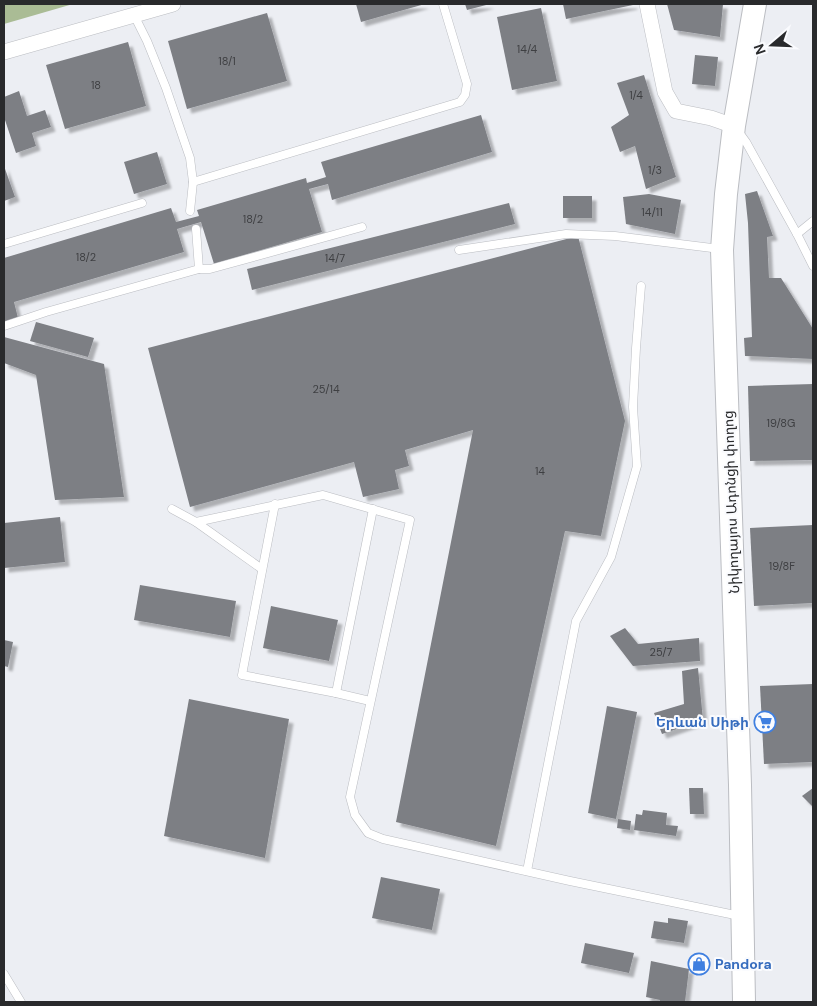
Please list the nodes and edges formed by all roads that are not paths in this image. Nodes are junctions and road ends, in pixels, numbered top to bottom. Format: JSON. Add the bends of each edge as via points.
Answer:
{"nodes":[{"id":1,"x":174,"y":4,"type":"edge"},
{"id":2,"x":443,"y":4,"type":"edge"},
{"id":3,"x":647,"y":4,"type":"edge"},
{"id":4,"x":745,"y":4,"type":"edge"},
{"id":5,"x":755,"y":4,"type":"edge"},
{"id":6,"x":131,"y":9,"type":"edge"},
{"id":7,"x":4,"y":52,"type":"edge"},
{"id":8,"x":730,"y":124,"type":"junction"},
{"id":9,"x":193,"y":182,"type":"junction"},
{"id":10,"x":142,"y":203,"type":"dead end"},
{"id":11,"x":190,"y":212,"type":"dead end"},
{"id":12,"x":813,"y":221,"type":"edge"},
{"id":13,"x":362,"y":227,"type":"dead end"},
{"id":14,"x":196,"y":229,"type":"dead end"},
{"id":15,"x":797,"y":234,"type":"junction"},
{"id":16,"x":4,"y":244,"type":"edge"},
{"id":17,"x":712,"y":248,"type":"junction"},
{"id":18,"x":459,"y":250,"type":"dead end"},
{"id":19,"x":813,"y":266,"type":"edge"},
{"id":20,"x":199,"y":269,"type":"junction"},
{"id":21,"x":641,"y":286,"type":"dead end"},
{"id":22,"x":4,"y":326,"type":"edge"},
{"id":23,"x":275,"y":504,"type":"junction"},
{"id":24,"x":172,"y":509,"type":"dead end"},
{"id":25,"x":373,"y":509,"type":"junction"},
{"id":26,"x":196,"y":522,"type":"junction"},
{"id":27,"x":262,"y":569,"type":"junction"},
{"id":28,"x":336,"y":693,"type":"junction"},
{"id":29,"x":370,"y":701,"type":"junction"},
{"id":30,"x":735,"y":785,"type":"junction"},
{"id":31,"x":527,"y":871,"type":"junction"},
{"id":32,"x":738,"y":915,"type":"junction"},
{"id":33,"x":4,"y":974,"type":"edge"},
{"id":34,"x":20,"y":1002,"type":"edge"},
{"id":35,"x":734,"y":1002,"type":"edge"},
{"id":36,"x":744,"y":1002,"type":"edge"}],
"edges":[{"from":1,"to":6,"type":"street"},
{"from":2,"to":9,"type":"lane","via":[[467,84],[460,102]]},
{"from":3,"to":8,"type":"street","via":[[665,92],[676,110]]},
{"from":4,"to":8,"type":"street","name":"Նիկողայոս Ադոնցի փողոց"},
{"from":5,"to":8,"type":"street","name":"Նիկողայոս Ադոնցի փողոց"},
{"from":6,"to":7,"type":"street"},
{"from":6,"to":9,"type":"lane","via":[[166,88],[190,158]]},
{"from":8,"to":15,"type":"lane","via":[[746,142]]},
{"from":8,"to":17,"type":"street","name":"Նիկողայոս Ադոնցի փողոց"},
{"from":8,"to":30,"type":"street","name":"Նիկողայոս Ադոնցի փողոց","via":[[722,250]]},
{"from":9,"to":11,"type":"lane"},
{"from":10,"to":16,"type":"lane"},
{"from":12,"to":15,"type":"lane"},
{"from":13,"to":20,"type":"lane","via":[[210,269]]},
{"from":14,"to":20,"type":"lane"},
{"from":15,"to":19,"type":"lane"},
{"from":17,"to":18,"type":"lane","via":[[615,236],[566,234]]},
{"from":17,"to":30,"type":"street","name":"Նիկողայոս Ադոնցի փողոց"},
{"from":20,"to":22,"type":"lane"},
{"from":21,"to":31,"type":"lane","via":[[633,407],[637,466],[611,558],[576,621]]},
{"from":23,"to":25,"type":"lane","via":[[322,495]]},
{"from":23,"to":26,"type":"lane"},
{"from":23,"to":27,"type":"lane"},
{"from":24,"to":26,"type":"lane"},
{"from":25,"to":28,"type":"lane"},
{"from":25,"to":29,"type":"lane","via":[[410,520]]},
{"from":26,"to":27,"type":"lane"},
{"from":27,"to":28,"type":"lane","via":[[242,675]]},
{"from":28,"to":29,"type":"lane"},
{"from":29,"to":31,"type":"lane","via":[[350,797],[355,815],[368,833]]},
{"from":30,"to":32,"type":"street","name":"Նիկողայոս Ադոնցի փողոց"},
{"from":31,"to":32,"type":"lane"},
{"from":32,"to":35,"type":"street","name":"Նիկողայոս Ադոնցի փողոց"},
{"from":32,"to":36,"type":"street","name":"Նիկողայոս Ադոնցի փողոց"},
{"from":33,"to":34,"type":"lane"}]}
